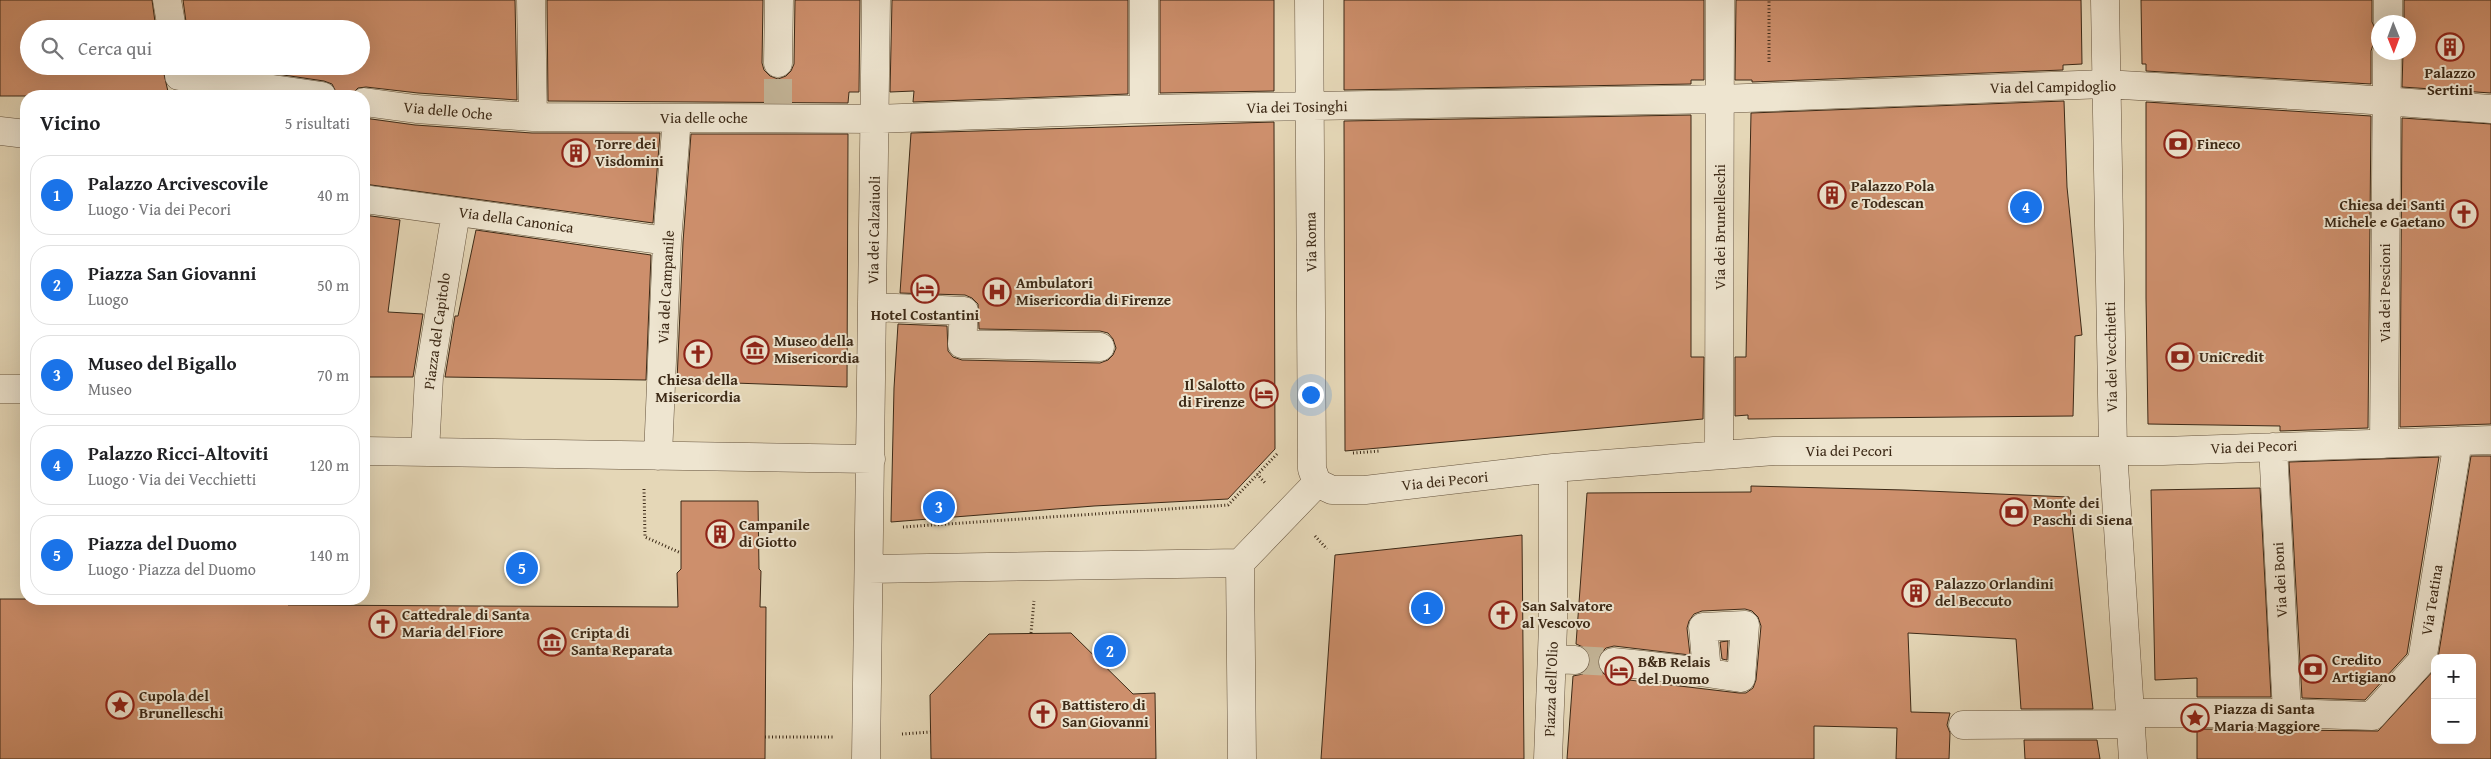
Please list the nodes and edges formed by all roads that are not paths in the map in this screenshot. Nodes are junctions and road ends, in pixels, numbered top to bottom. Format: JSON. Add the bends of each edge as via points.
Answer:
{"nodes":[{"id":1,"x":167,"y":0,"type":"edge"},
{"id":2,"x":531,"y":0,"type":"edge"},
{"id":3,"x":780,"y":0,"type":"edge"},
{"id":4,"x":876,"y":0,"type":"edge"},
{"id":5,"x":1144,"y":0,"type":"edge"},
{"id":6,"x":1309,"y":0,"type":"edge"},
{"id":7,"x":1720,"y":0,"type":"edge"},
{"id":8,"x":2105,"y":0,"type":"edge"},
{"id":9,"x":2388,"y":0,"type":"edge"},
{"id":10,"x":2388,"y":15,"type":"edge"},
{"id":11,"x":170,"y":20,"type":"edge"},
{"id":12,"x":2387,"y":60,"type":"edge"},
{"id":13,"x":778,"y":63,"type":"tunnel mouth"},
{"id":14,"x":179,"y":79,"type":"edge"},
{"id":15,"x":2105,"y":84,"type":"junction"},
{"id":16,"x":277,"y":90,"type":"edge"},
{"id":17,"x":1720,"y":99,"type":"junction"},
{"id":18,"x":2386,"y":102,"type":"junction"},
{"id":19,"x":370,"y":103,"type":"edge"},
{"id":20,"x":1309,"y":106,"type":"junction"},
{"id":21,"x":1144,"y":109,"type":"junction"},
{"id":22,"x":2491,"y":109,"type":"edge"},
{"id":23,"x":533,"y":117,"type":"junction"},
{"id":24,"x":677,"y":118,"type":"junction"},
{"id":25,"x":875,"y":118,"type":"junction"},
{"id":26,"x":0,"y":130,"type":"edge"},
{"id":27,"x":20,"y":133,"type":"edge"},
{"id":28,"x":370,"y":200,"type":"edge"},
{"id":29,"x":456,"y":212,"type":"junction"},
{"id":30,"x":667,"y":241,"type":"junction"},
{"id":31,"x":873,"y":307,"type":"junction"},
{"id":32,"x":1100,"y":346,"type":"dead end"},
{"id":33,"x":0,"y":389,"type":"edge"},
{"id":34,"x":20,"y":389,"type":"edge"},
{"id":35,"x":2491,"y":440,"type":"edge"},
{"id":36,"x":2458,"y":441,"type":"junction"},
{"id":37,"x":2384,"y":444,"type":"junction"},
{"id":38,"x":2273,"y":447,"type":"junction"},
{"id":39,"x":2113,"y":450,"type":"junction"},
{"id":40,"x":370,"y":451,"type":"edge"},
{"id":41,"x":425,"y":452,"type":"junction"},
{"id":42,"x":1719,"y":455,"type":"junction"},
{"id":43,"x":651,"y":456,"type":"junction"},
{"id":44,"x":871,"y":459,"type":"junction"},
{"id":45,"x":1553,"y":468,"type":"junction"},
{"id":46,"x":1317,"y":482,"type":"junction"},
{"id":47,"x":1240,"y":563,"type":"junction"},
{"id":48,"x":880,"y":568,"type":"junction"},
{"id":49,"x":1613,"y":662,"type":"tunnel mouth"},
{"id":50,"x":1707,"y":672,"type":"dead end"},
{"id":51,"x":2287,"y":713,"type":"junction"},
{"id":52,"x":2131,"y":719,"type":"junction"},
{"id":53,"x":1963,"y":725,"type":"dead end"},
{"id":54,"x":866,"y":759,"type":"edge"},
{"id":55,"x":1242,"y":759,"type":"edge"},
{"id":56,"x":1548,"y":759,"type":"edge"},
{"id":57,"x":2133,"y":759,"type":"edge"}],
"edges":[{"from":1,"to":11,"type":"street"},
{"from":2,"to":23,"type":"street"},
{"from":3,"to":13,"type":"street"},
{"from":4,"to":25,"type":"street","name":"Via dei Calzaiuoli"},
{"from":5,"to":21,"type":"street"},
{"from":6,"to":20,"type":"street","name":"Via Roma"},
{"from":7,"to":17,"type":"street","name":"Via dei Brunelleschi"},
{"from":8,"to":15,"type":"street","name":"Via dei Vecchietti"},
{"from":9,"to":10,"type":"street"},
{"from":12,"to":18,"type":"street","name":"Via dei Pescioni"},
{"from":14,"to":16,"type":"street"},
{"from":15,"to":17,"type":"street","name":"Via del Campidoglio"},
{"from":15,"to":18,"type":"street","name":"Via del Campidoglio"},
{"from":15,"to":39,"type":"street","name":"Via dei Vecchietti"},
{"from":17,"to":20,"type":"street","name":"Via dei Tosinghi"},
{"from":17,"to":42,"type":"street","name":"Via dei Brunelleschi"},
{"from":18,"to":22,"type":"street","name":"Via del Campidoglio"},
{"from":18,"to":37,"type":"street","name":"Via dei Pescioni"},
{"from":19,"to":23,"type":"street","name":"Via delle Oche"},
{"from":20,"to":21,"type":"street","name":"Via dei Tosinghi"},
{"from":20,"to":46,"type":"street","name":"Via Roma","via":[[1312,469]]},
{"from":21,"to":25,"type":"street","name":"Via dei Tosinghi"},
{"from":23,"to":24,"type":"street","name":"Via delle oche"},
{"from":24,"to":25,"type":"street","name":"Via delle oche","via":[[778,113]]},
{"from":24,"to":30,"type":"street","name":"Via del Campanile"},
{"from":25,"to":31,"type":"street","name":"Via dei Calzaiuoli"},
{"from":26,"to":27,"type":"street"},
{"from":28,"to":29,"type":"street","name":"Via della Canonica"},
{"from":29,"to":30,"type":"street","name":"Via della Canonica"},
{"from":29,"to":41,"type":"street","name":"Piazza del Capitolo","via":[[429,377]]},
{"from":30,"to":43,"type":"street","name":"Via del Campanile"},
{"from":31,"to":32,"type":"street","via":[[964,311],[962,344]]},
{"from":31,"to":44,"type":"street","name":"Via dei Calzaiuoli"},
{"from":33,"to":34,"type":"street"},
{"from":35,"to":36,"type":"street","name":"Via dei Pecori"},
{"from":36,"to":37,"type":"street","name":"Via dei Pecori"},
{"from":36,"to":51,"type":"street","name":"Via Teatina","via":[[2422,661],[2372,716]]},
{"from":37,"to":38,"type":"street","name":"Via dei Pecori"},
{"from":38,"to":39,"type":"street","name":"Via dei Pecori"},
{"from":38,"to":51,"type":"street","name":"Via dei Boni"},
{"from":39,"to":42,"type":"street","name":"Via dei Pecori","via":[[1774,451]]},
{"from":39,"to":52,"type":"street","name":"Via dei Vecchietti"},
{"from":40,"to":41,"type":"street"},
{"from":41,"to":43,"type":"street"},
{"from":42,"to":45,"type":"street","name":"Via dei Pecori"},
{"from":43,"to":44,"type":"street"},
{"from":44,"to":48,"type":"street","name":"Via dei Calzaiuoli","via":[[870,529]]},
{"from":45,"to":46,"type":"street","name":"Via dei Pecori","via":[[1365,490],[1332,490]]},
{"from":45,"to":56,"type":"street","name":"Piazza dell'Olio","via":[[1564,660]]},
{"from":46,"to":47,"type":"street"},
{"from":47,"to":48,"type":"street"},
{"from":47,"to":55,"type":"street"},
{"from":48,"to":54,"type":"street","name":"Via dei Calzaiuoli"},
{"from":49,"to":50,"type":"street"},
{"from":51,"to":52,"type":"street"},
{"from":52,"to":53,"type":"street"},
{"from":52,"to":57,"type":"street"}]}
